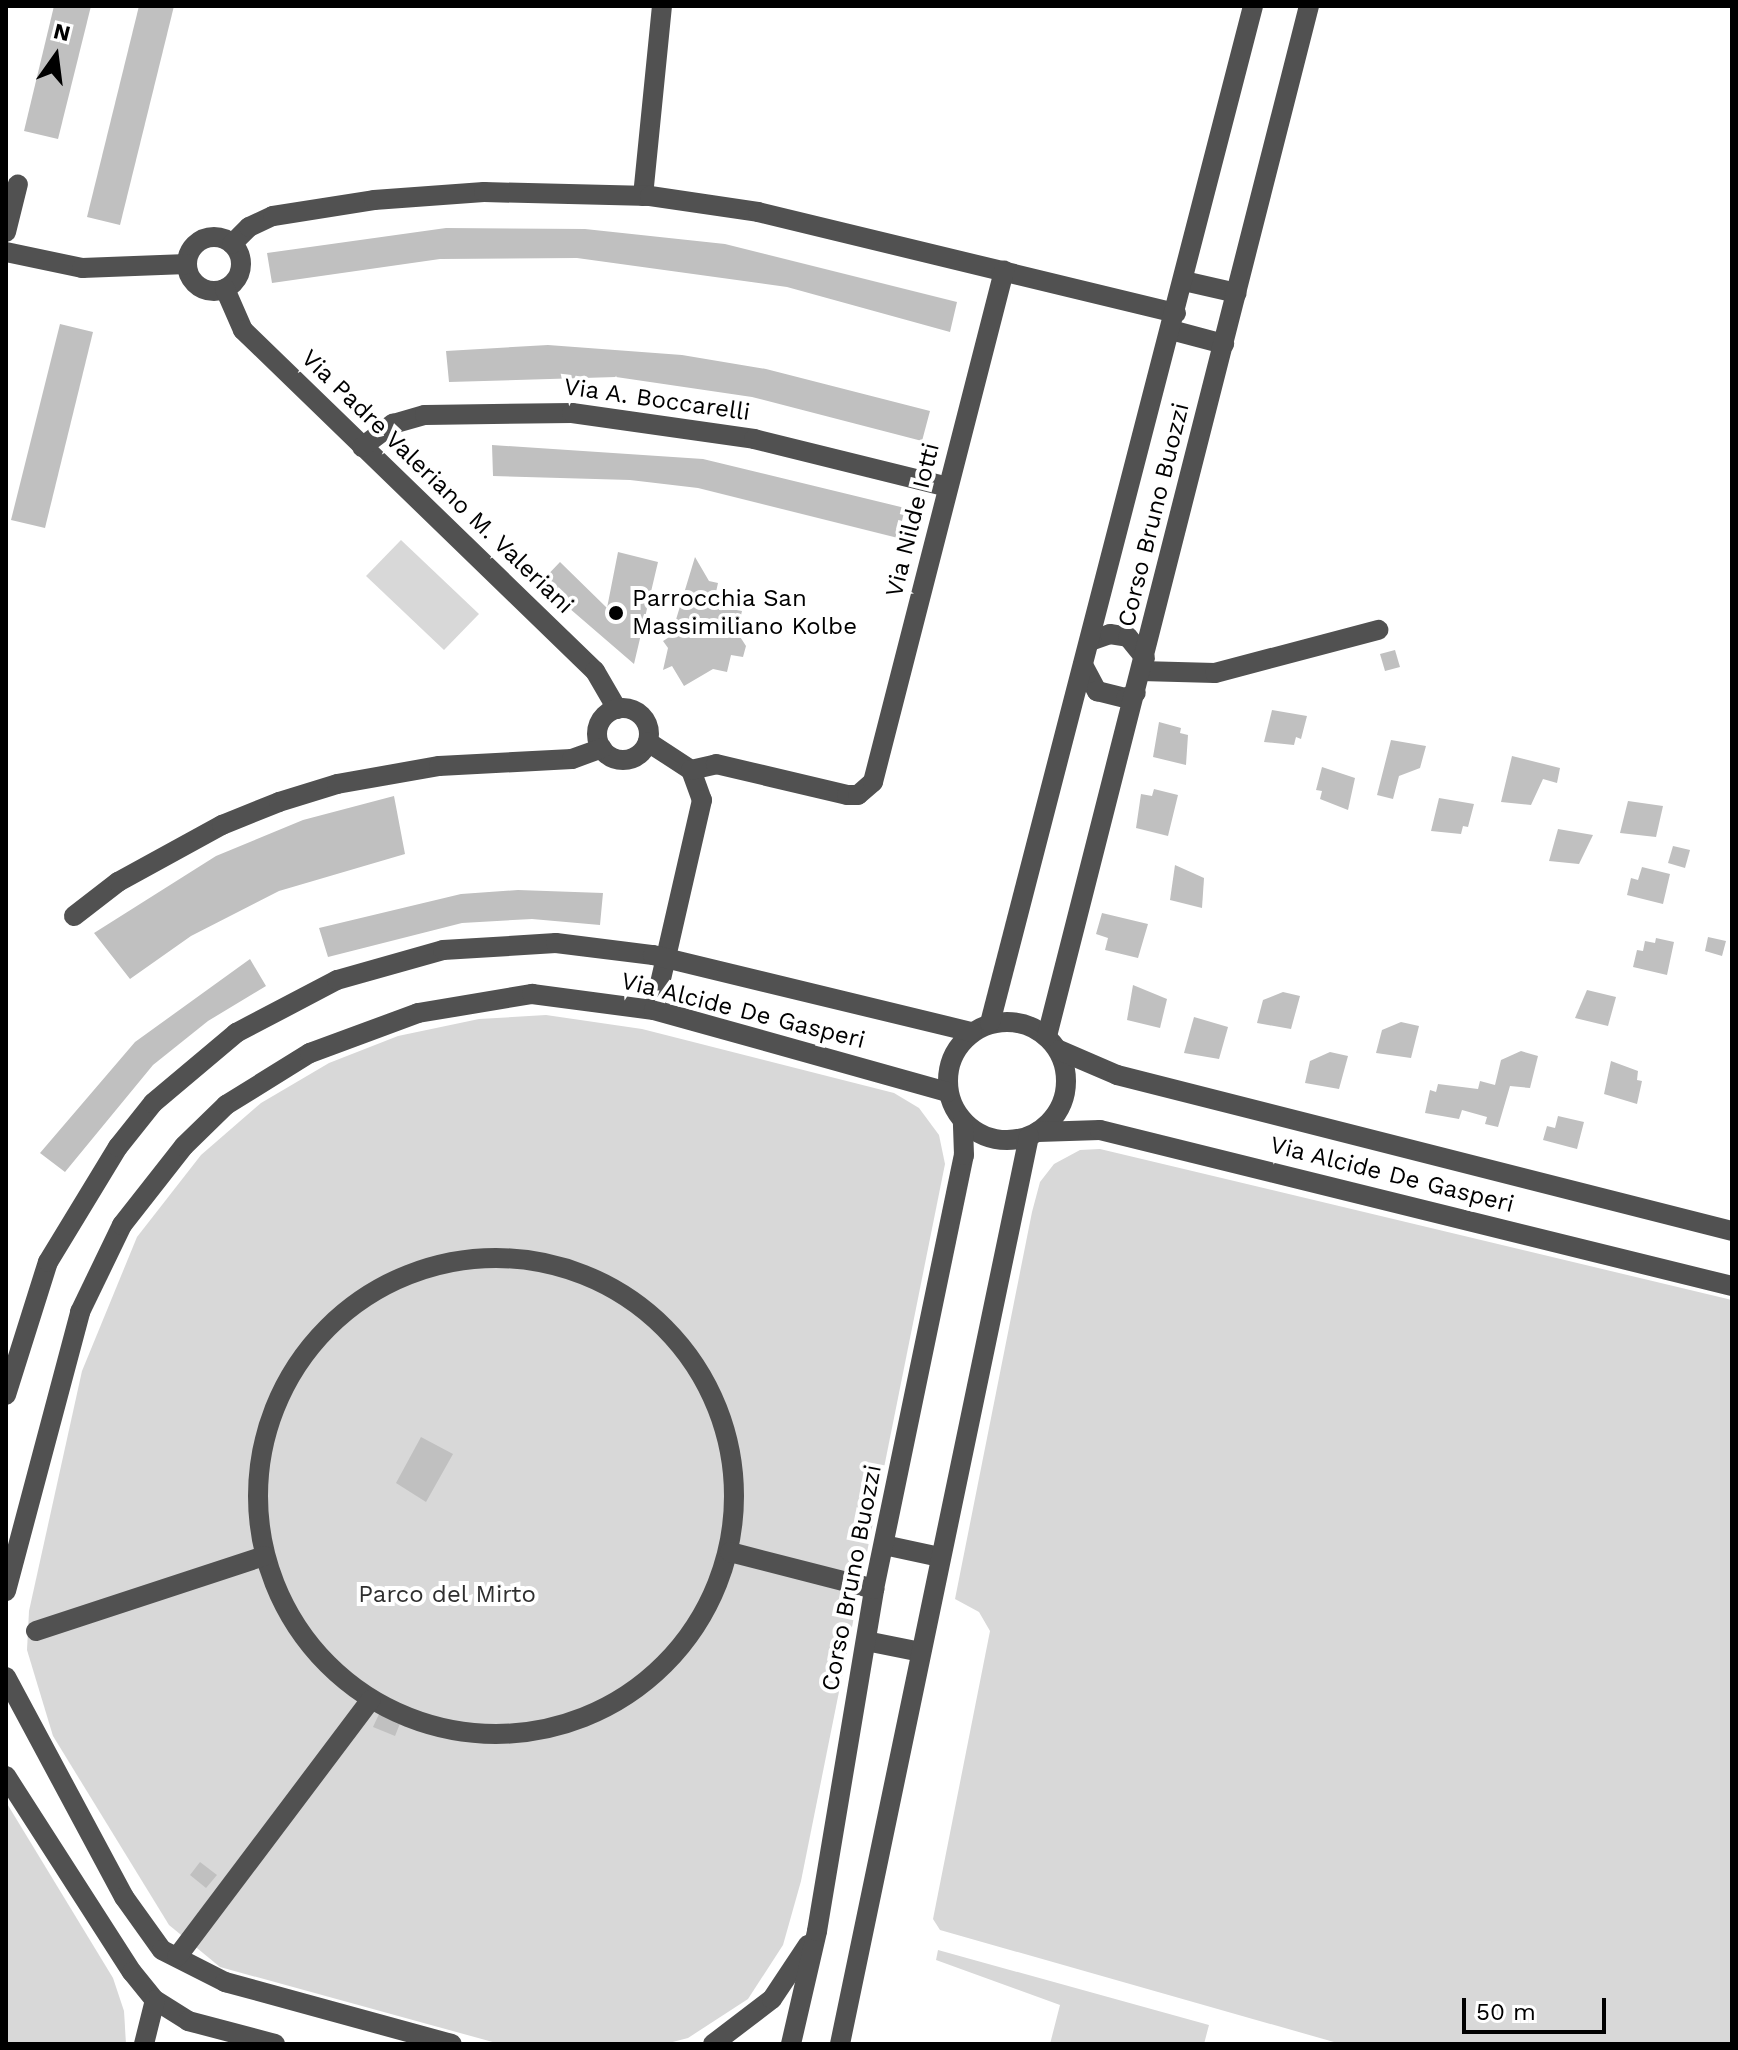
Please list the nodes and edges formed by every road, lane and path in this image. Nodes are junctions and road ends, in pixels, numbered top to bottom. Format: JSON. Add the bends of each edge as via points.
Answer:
{"nodes":[{"id":1,"x":662,"y":6,"type":"edge"},
{"id":2,"x":1253,"y":6,"type":"edge"},
{"id":3,"x":1309,"y":6,"type":"edge"},
{"id":4,"x":18,"y":184,"type":"dead end"},
{"id":5,"x":643,"y":196,"type":"junction"},
{"id":6,"x":6,"y":232,"type":"edge"},
{"id":7,"x":232,"y":244,"type":"junction"},
{"id":8,"x":6,"y":252,"type":"edge"},
{"id":9,"x":187,"y":264,"type":"junction"},
{"id":10,"x":1004,"y":271,"type":"junction"},
{"id":11,"x":1184,"y":281,"type":"junction"},
{"id":12,"x":225,"y":289,"type":"junction"},
{"id":13,"x":1237,"y":293,"type":"junction"},
{"id":14,"x":1174,"y":322,"type":"junction"},
{"id":15,"x":1224,"y":344,"type":"junction"},
{"id":16,"x":362,"y":447,"type":"junction"},
{"id":17,"x":948,"y":487,"type":"junction"},
{"id":18,"x":1378,"y":630,"type":"dead end"},
{"id":19,"x":1090,"y":641,"type":"junction"},
{"id":20,"x":1143,"y":664,"type":"junction"},
{"id":21,"x":1083,"y":665,"type":"junction"},
{"id":22,"x":1136,"y":693,"type":"junction"},
{"id":23,"x":617,"y":709,"type":"junction"},
{"id":24,"x":648,"y":742,"type":"junction"},
{"id":25,"x":602,"y":748,"type":"junction"},
{"id":26,"x":691,"y":770,"type":"junction"},
{"id":27,"x":74,"y":916,"type":"dead end"},
{"id":28,"x":667,"y":958,"type":"junction"},
{"id":29,"x":654,"y":1010,"type":"junction"},
{"id":30,"x":981,"y":1028,"type":"junction"},
{"id":31,"x":1053,"y":1043,"type":"junction"},
{"id":32,"x":948,"y":1092,"type":"junction"},
{"id":33,"x":963,"y":1121,"type":"junction"},
{"id":34,"x":1034,"y":1134,"type":"junction"},
{"id":35,"x":1732,"y":1231,"type":"edge"},
{"id":36,"x":1732,"y":1286,"type":"edge"},
{"id":37,"x":6,"y":1395,"type":"edge"},
{"id":38,"x":884,"y":1545,"type":"junction"},
{"id":39,"x":730,"y":1552,"type":"junction"},
{"id":40,"x":264,"y":1556,"type":"junction"},
{"id":41,"x":940,"y":1557,"type":"junction"},
{"id":42,"x":874,"y":1589,"type":"junction"},
{"id":43,"x":6,"y":1591,"type":"edge"},
{"id":44,"x":36,"y":1631,"type":"dead end"},
{"id":45,"x":866,"y":1641,"type":"junction"},
{"id":46,"x":921,"y":1652,"type":"junction"},
{"id":47,"x":6,"y":1677,"type":"edge"},
{"id":48,"x":371,"y":1700,"type":"junction"},
{"id":49,"x":6,"y":1776,"type":"edge"},
{"id":50,"x":817,"y":1931,"type":"junction"},
{"id":51,"x":177,"y":1957,"type":"junction"},
{"id":52,"x":155,"y":2000,"type":"junction"},
{"id":53,"x":144,"y":2044,"type":"edge"},
{"id":54,"x":275,"y":2044,"type":"edge"},
{"id":55,"x":452,"y":2044,"type":"edge"},
{"id":56,"x":713,"y":2044,"type":"edge"},
{"id":57,"x":791,"y":2044,"type":"edge"},
{"id":58,"x":840,"y":2044,"type":"edge"}],
"edges":[{"from":1,"to":5,"type":"street"},
{"from":2,"to":11,"type":"street","name":"Corso Bruno Buozzi"},
{"from":3,"to":13,"type":"street","name":"Corso Bruno Buozzi"},
{"from":4,"to":6,"type":"street"},
{"from":5,"to":7,"type":"street","via":[[484,192],[374,200],[273,216],[249,227]]},
{"from":5,"to":10,"type":"street","via":[[758,212]]},
{"from":7,"to":9,"type":"street","via":[[218,238],[203,240],[191,250]]},
{"from":7,"to":12,"type":"street","via":[[241,265],[237,280]]},
{"from":8,"to":9,"type":"street","via":[[100,269]]},
{"from":9,"to":12,"type":"street","via":[[196,285],[210,291]]},
{"from":10,"to":14,"type":"street"},
{"from":10,"to":17,"type":"street","name":"Via Nilde Iotti"},
{"from":11,"to":13,"type":"street"},
{"from":11,"to":14,"type":"street","name":"Corso Bruno Buozzi"},
{"from":12,"to":16,"type":"street","name":"Via Padre Valeriano M. Valeriani","via":[[243,330]]},
{"from":13,"to":15,"type":"street","name":"Corso Bruno Buozzi"},
{"from":14,"to":15,"type":"street"},
{"from":14,"to":19,"type":"street","name":"Corso Bruno Buozzi"},
{"from":15,"to":20,"type":"street","name":"Corso Bruno Buozzi"},
{"from":16,"to":17,"type":"street","name":"Via A. Boccarelli","via":[[393,424],[425,415],[572,413],[730,434]]},
{"from":16,"to":23,"type":"street","name":"Via Padre Valeriano M. Valeriani","via":[[595,671]]},
{"from":17,"to":26,"type":"street","name":"Via Nilde Iotti","via":[[873,782],[858,795],[847,795],[716,764]]},
{"from":18,"to":20,"type":"street","via":[[1215,673]]},
{"from":19,"to":20,"type":"street","via":[[1110,634],[1128,637]]},
{"from":19,"to":21,"type":"street","name":"Corso Bruno Buozzi"},
{"from":20,"to":22,"type":"street","name":"Corso Bruno Buozzi"},
{"from":21,"to":22,"type":"street","via":[[1097,691],[1126,698]]},
{"from":21,"to":30,"type":"street","name":"Corso Bruno Buozzi"},
{"from":22,"to":31,"type":"street","name":"Corso Bruno Buozzi"},
{"from":23,"to":24,"type":"street","via":[[630,709],[644,718]]},
{"from":23,"to":25,"type":"street","via":[[601,721]]},
{"from":24,"to":25,"type":"street","via":[[631,759],[614,758]]},
{"from":24,"to":26,"type":"street"},
{"from":25,"to":27,"type":"street","via":[[572,759],[439,766],[337,784],[279,802],[222,825],[118,882]]},
{"from":26,"to":28,"type":"street","via":[[702,816]]},
{"from":28,"to":29,"type":"street"},
{"from":28,"to":30,"type":"street","name":"Via Alcide De Gasperi"},
{"from":28,"to":37,"type":"street","name":"Via Alcide De Gasperi","via":[[556,943],[443,950],[337,980],[236,1033],[153,1103],[77,1208],[31,1304]]},
{"from":29,"to":32,"type":"street","name":"Via Alcide De Gasperi"},
{"from":29,"to":43,"type":"street","name":"Via Alcide De Gasperi","via":[[532,994],[418,1013],[310,1053],[226,1105],[149,1186],[100,1267],[65,1363]]},
{"from":30,"to":31,"type":"street","via":[[1020,1023]]},
{"from":30,"to":32,"type":"street","via":[[952,1059]]},
{"from":31,"to":34,"type":"street","via":[[1066,1067],[1063,1104]]},
{"from":31,"to":35,"type":"street","name":"Via Alcide De Gasperi","via":[[1117,1075]]},
{"from":32,"to":33,"type":"street"},
{"from":33,"to":34,"type":"street","via":[[994,1139]]},
{"from":33,"to":38,"type":"street","name":"Corso Bruno Buozzi","via":[[964,1155]]},
{"from":34,"to":36,"type":"street","name":"Via Alcide De Gasperi","via":[[1100,1130]]},
{"from":34,"to":41,"type":"street"},
{"from":38,"to":41,"type":"street"},
{"from":38,"to":42,"type":"street","name":"Corso Bruno Buozzi"},
{"from":39,"to":40,"type":"street","via":[[736,1484],[722,1417],[691,1357],[610,1286],[536,1260],[457,1261],[382,1286],[319,1334],[276,1400],[257,1477]]},
{"from":39,"to":42,"type":"street"},
{"from":39,"to":48,"type":"street","via":[[701,1621],[652,1678],[588,1717],[515,1734],[471,1731],[441,1728]]},
{"from":40,"to":44,"type":"street"},
{"from":40,"to":48,"type":"street","via":[[286,1611],[322,1660]]},
{"from":41,"to":46,"type":"street"},
{"from":42,"to":45,"type":"street","name":"Corso Bruno Buozzi"},
{"from":45,"to":46,"type":"street"},
{"from":45,"to":50,"type":"street","name":"Corso Bruno Buozzi"},
{"from":46,"to":58,"type":"street"},
{"from":47,"to":51,"type":"street","via":[[124,1897],[162,1950]]},
{"from":48,"to":51,"type":"street"},
{"from":49,"to":52,"type":"street"},
{"from":50,"to":56,"type":"street","via":[[772,1999]]},
{"from":50,"to":57,"type":"street","name":"Corso Bruno Buozzi"},
{"from":51,"to":55,"type":"street","via":[[225,1982]]},
{"from":52,"to":53,"type":"street"},
{"from":52,"to":54,"type":"street","via":[[188,2021]]}]}
